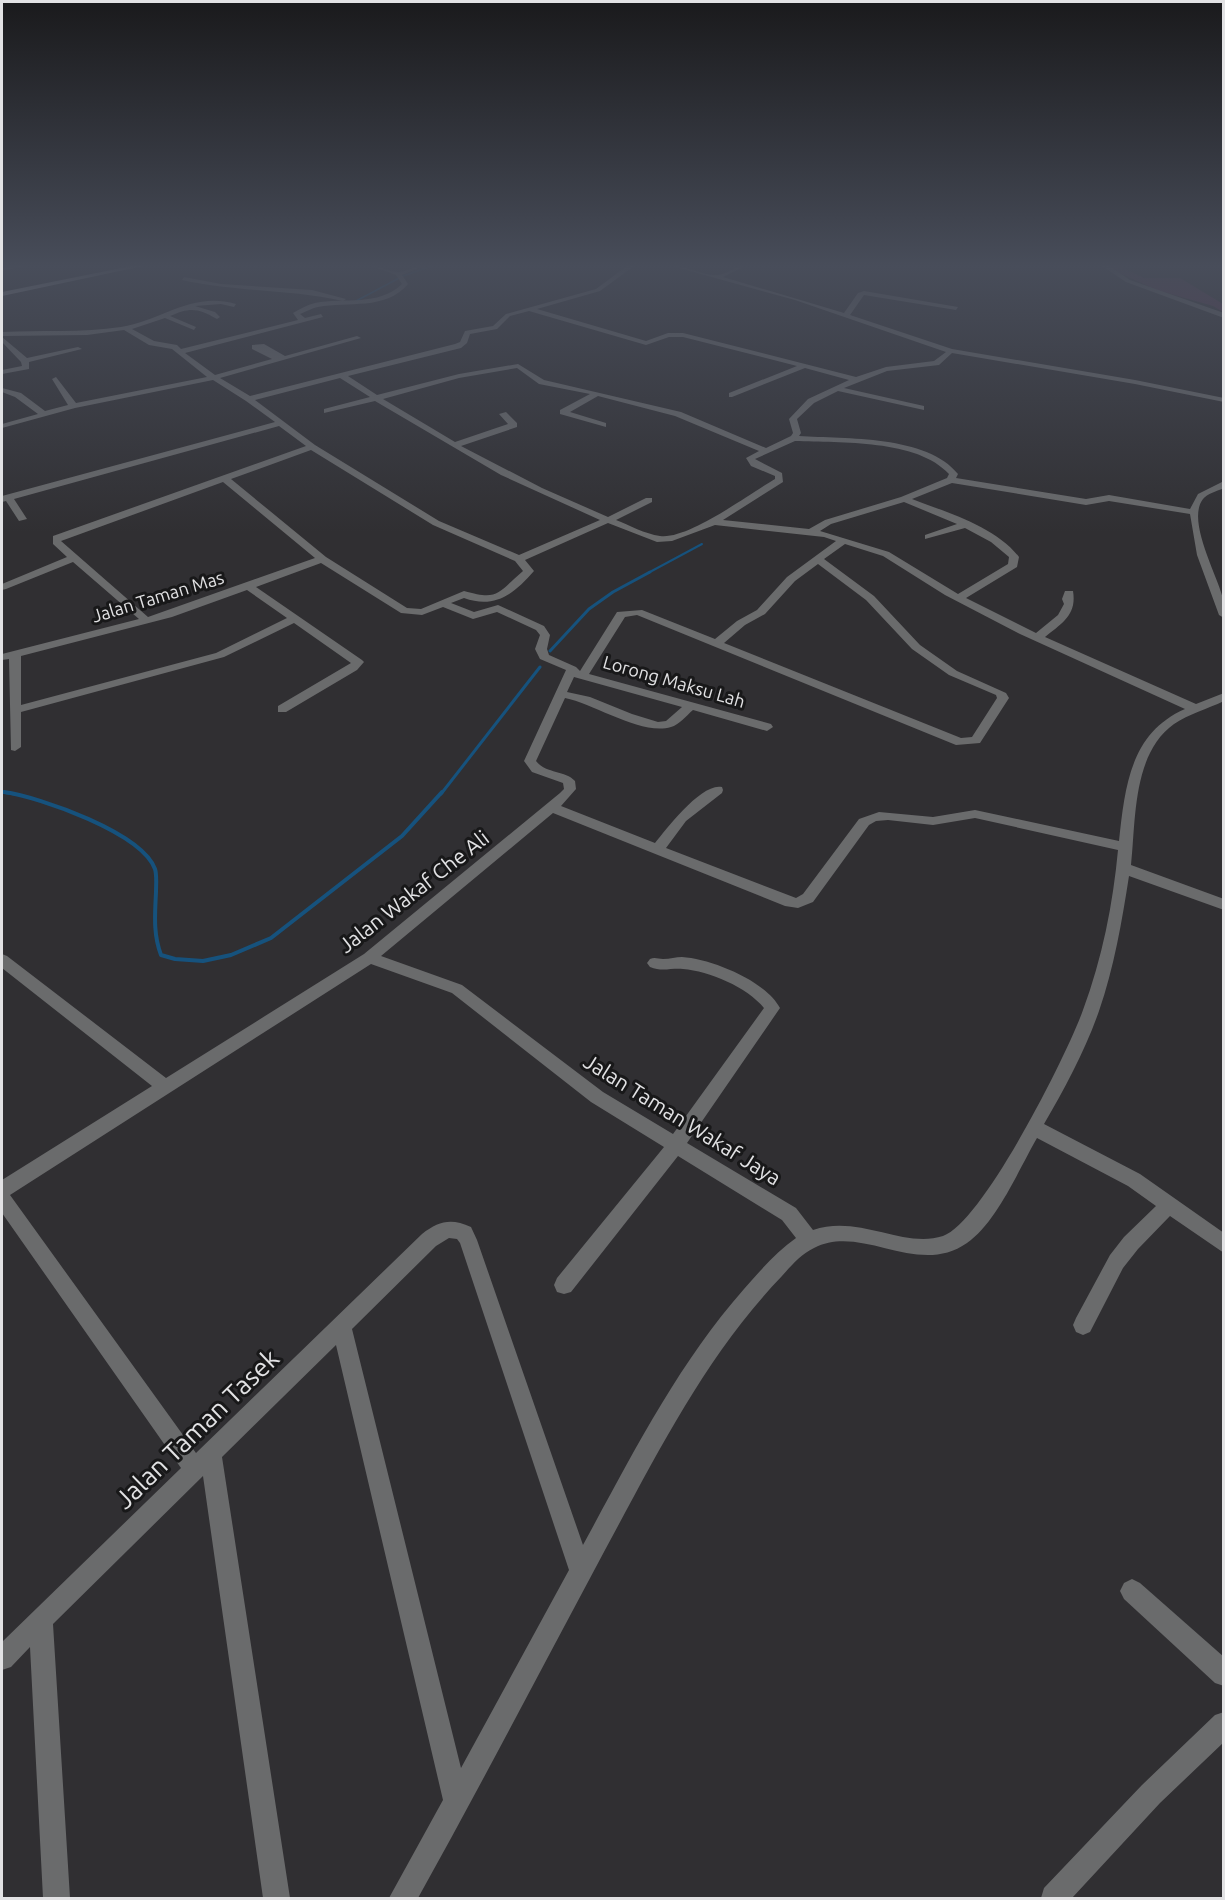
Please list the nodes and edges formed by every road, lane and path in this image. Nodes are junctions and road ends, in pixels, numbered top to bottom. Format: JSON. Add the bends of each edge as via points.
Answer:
{"nodes":[{"id":1,"x":18,"y":355,"type":"edge"},
{"id":2,"x":55,"y":355,"type":"edge"},
{"id":3,"x":183,"y":355,"type":"edge"},
{"id":4,"x":297,"y":355,"type":"edge"},
{"id":5,"x":424,"y":355,"type":"edge"},
{"id":6,"x":760,"y":355,"type":"edge"},
{"id":7,"x":946,"y":355,"type":"edge"},
{"id":8,"x":973,"y":355,"type":"edge"},
{"id":9,"x":25,"y":361,"type":"junction"},
{"id":10,"x":804,"y":366,"type":"junction"},
{"id":11,"x":2,"y":372,"type":"edge"},
{"id":12,"x":342,"y":376,"type":"junction"},
{"id":13,"x":213,"y":378,"type":"junction"},
{"id":14,"x":56,"y":379,"type":"dead end"},
{"id":15,"x":299,"y":379,"type":"dead end"},
{"id":16,"x":856,"y":379,"type":"junction"},
{"id":17,"x":836,"y":388,"type":"junction"},
{"id":18,"x":290,"y":389,"type":"junction"},
{"id":19,"x":2,"y":390,"type":"edge"},
{"id":20,"x":596,"y":394,"type":"junction"},
{"id":21,"x":732,"y":395,"type":"dead end"},
{"id":22,"x":375,"y":397,"type":"junction"},
{"id":23,"x":249,"y":399,"type":"junction"},
{"id":24,"x":324,"y":399,"type":"dead end"},
{"id":25,"x":1224,"y":400,"type":"edge"},
{"id":26,"x":74,"y":406,"type":"junction"},
{"id":27,"x":921,"y":408,"type":"dead end"},
{"id":28,"x":503,"y":414,"type":"dead end"},
{"id":29,"x":45,"y":415,"type":"junction"},
{"id":30,"x":281,"y":423,"type":"junction"},
{"id":31,"x":603,"y":425,"type":"dead end"},
{"id":32,"x":2,"y":426,"type":"edge"},
{"id":33,"x":794,"y":438,"type":"junction"},
{"id":34,"x":454,"y":445,"type":"junction"},
{"id":35,"x":312,"y":447,"type":"junction"},
{"id":36,"x":767,"y":451,"type":"junction"},
{"id":37,"x":224,"y":478,"type":"junction"},
{"id":38,"x":951,"y":480,"type":"junction"},
{"id":39,"x":1224,"y":484,"type":"edge"},
{"id":40,"x":5,"y":498,"type":"edge"},
{"id":41,"x":904,"y":499,"type":"junction"},
{"id":42,"x":649,"y":500,"type":"dead end"},
{"id":43,"x":1193,"y":512,"type":"junction"},
{"id":44,"x":22,"y":519,"type":"dead end"},
{"id":45,"x":608,"y":520,"type":"junction"},
{"id":46,"x":714,"y":522,"type":"junction"},
{"id":47,"x":965,"y":525,"type":"junction"},
{"id":48,"x":811,"y":532,"type":"junction"},
{"id":49,"x":928,"y":537,"type":"dead end"},
{"id":50,"x":844,"y":540,"type":"junction"},
{"id":51,"x":73,"y":558,"type":"junction"},
{"id":52,"x":322,"y":559,"type":"junction"},
{"id":53,"x":519,"y":559,"type":"junction"},
{"id":54,"x":818,"y":559,"type":"junction"},
{"id":55,"x":248,"y":586,"type":"junction"},
{"id":56,"x":2,"y":587,"type":"edge"},
{"id":57,"x":1069,"y":593,"type":"dead end"},
{"id":58,"x":958,"y":598,"type":"junction"},
{"id":59,"x":442,"y":603,"type":"junction"},
{"id":60,"x":1224,"y":615,"type":"edge"},
{"id":61,"x":294,"y":619,"type":"junction"},
{"id":62,"x":147,"y":621,"type":"junction"},
{"id":63,"x":1037,"y":638,"type":"junction"},
{"id":64,"x":717,"y":643,"type":"junction"},
{"id":65,"x":15,"y":654,"type":"junction"},
{"id":66,"x":2,"y":657,"type":"edge"},
{"id":67,"x":577,"y":674,"type":"junction"},
{"id":68,"x":561,"y":694,"type":"junction"},
{"id":69,"x":1224,"y":696,"type":"edge"},
{"id":70,"x":690,"y":706,"type":"junction"},
{"id":71,"x":282,"y":709,"type":"dead end"},
{"id":72,"x":1196,"y":709,"type":"junction"},
{"id":73,"x":15,"y":710,"type":"junction"},
{"id":74,"x":767,"y":727,"type":"dead end"},
{"id":75,"x":15,"y":747,"type":"dead end"},
{"id":76,"x":717,"y":790,"type":"dead end"},
{"id":77,"x":553,"y":808,"type":"junction"},
{"id":78,"x":1125,"y":847,"type":"junction"},
{"id":79,"x":658,"y":849,"type":"junction"},
{"id":80,"x":1123,"y":868,"type":"junction"},
{"id":81,"x":1224,"y":905,"type":"edge"},
{"id":82,"x":369,"y":958,"type":"junction"},
{"id":83,"x":2,"y":960,"type":"edge"},
{"id":84,"x":655,"y":963,"type":"dead end"},
{"id":85,"x":165,"y":1087,"type":"junction"},
{"id":86,"x":1034,"y":1127,"type":"junction"},
{"id":87,"x":676,"y":1145,"type":"junction"},
{"id":88,"x":2,"y":1190,"type":"edge"},
{"id":89,"x":2,"y":1199,"type":"edge"},
{"id":90,"x":1167,"y":1205,"type":"junction"},
{"id":91,"x":809,"y":1240,"type":"junction"},
{"id":92,"x":1224,"y":1244,"type":"edge"},
{"id":93,"x":564,"y":1285,"type":"dead end"},
{"id":94,"x":1083,"y":1325,"type":"dead end"},
{"id":95,"x":341,"y":1326,"type":"junction"},
{"id":96,"x":203,"y":1461,"type":"junction"},
{"id":97,"x":581,"y":1572,"type":"junction"},
{"id":98,"x":1132,"y":1591,"type":"dead end"},
{"id":99,"x":41,"y":1619,"type":"junction"},
{"id":100,"x":2,"y":1658,"type":"edge"},
{"id":101,"x":1224,"y":1674,"type":"edge"},
{"id":102,"x":1224,"y":1724,"type":"edge"},
{"id":103,"x":457,"y":1803,"type":"junction"},
{"id":104,"x":56,"y":1899,"type":"edge"},
{"id":105,"x":277,"y":1899,"type":"edge"},
{"id":106,"x":403,"y":1899,"type":"edge"},
{"id":107,"x":1054,"y":1899,"type":"edge"}],
"edges":[{"from":1,"to":9,"type":"street"},
{"from":2,"to":9,"type":"street"},
{"from":3,"to":13,"type":"street"},
{"from":4,"to":13,"type":"street"},
{"from":5,"to":12,"type":"street"},
{"from":6,"to":10,"type":"street"},
{"from":7,"to":16,"type":"street","via":[[936,363],[886,369]]},
{"from":8,"to":25,"type":"street"},
{"from":9,"to":11,"type":"street","via":[[27,367]]},
{"from":10,"to":16,"type":"street"},
{"from":10,"to":21,"type":"street"},
{"from":12,"to":18,"type":"street"},
{"from":12,"to":22,"type":"street"},
{"from":13,"to":23,"type":"street"},
{"from":13,"to":26,"type":"street"},
{"from":14,"to":26,"type":"street"},
{"from":15,"to":18,"type":"street","via":[[283,384]]},
{"from":16,"to":17,"type":"street"},
{"from":17,"to":27,"type":"street"},
{"from":17,"to":33,"type":"street","via":[[795,414]]},
{"from":18,"to":23,"type":"street"},
{"from":19,"to":29,"type":"street","via":[[18,395]]},
{"from":20,"to":22,"type":"street","via":[[544,383],[515,366]]},
{"from":20,"to":31,"type":"street","via":[[563,412]]},
{"from":20,"to":36,"type":"street","via":[[678,414]]},
{"from":22,"to":24,"type":"street","via":[[331,409]]},
{"from":22,"to":34,"type":"street"},
{"from":23,"to":30,"type":"street"},
{"from":26,"to":29,"type":"street"},
{"from":28,"to":34,"type":"street","via":[[514,425]]},
{"from":29,"to":32,"type":"street"},
{"from":30,"to":35,"type":"street"},
{"from":30,"to":40,"type":"street"},
{"from":33,"to":36,"type":"street"},
{"from":33,"to":38,"type":"street","via":[[872,444],[920,453],[951,469]]},
{"from":34,"to":45,"type":"street","via":[[541,494]]},
{"from":35,"to":37,"type":"street"},
{"from":35,"to":53,"type":"street","via":[[436,523]]},
{"from":36,"to":46,"type":"street","via":[[750,460],[779,474],[780,480]]},
{"from":37,"to":51,"type":"street","via":[[59,536],[56,542]]},
{"from":37,"to":52,"type":"street"},
{"from":38,"to":41,"type":"street"},
{"from":38,"to":43,"type":"street","via":[[1086,502],[1109,498]]},
{"from":39,"to":43,"type":"street","via":[[1199,498]]},
{"from":40,"to":44,"type":"street"},
{"from":41,"to":47,"type":"street"},
{"from":41,"to":48,"type":"street","via":[[828,522]]},
{"from":42,"to":45,"type":"street"},
{"from":43,"to":60,"type":"street","via":[[1197,536]]},
{"from":45,"to":46,"type":"street","via":[[664,540]]},
{"from":45,"to":53,"type":"street"},
{"from":46,"to":48,"type":"street"},
{"from":47,"to":49,"type":"street"},
{"from":47,"to":58,"type":"street","via":[[1008,550],[1016,560]]},
{"from":48,"to":50,"type":"street"},
{"from":50,"to":54,"type":"street"},
{"from":50,"to":58,"type":"street","via":[[895,559]]},
{"from":51,"to":56,"type":"street"},
{"from":51,"to":62,"type":"street"},
{"from":52,"to":55,"type":"street","name":"Jalan Taman Mas"},
{"from":52,"to":59,"type":"street","via":[[405,611],[422,612]]},
{"from":53,"to":59,"type":"street","via":[[529,571],[497,598],[480,600],[464,594]]},
{"from":54,"to":64,"type":"street","via":[[791,579],[760,612]]},
{"from":54,"to":64,"type":"street","via":[[870,597],[916,647],[953,672],[1000,693],[1000,706],[976,740],[960,742]]},
{"from":55,"to":61,"type":"street"},
{"from":55,"to":62,"type":"street","name":"Jalan Taman Mas"},
{"from":57,"to":63,"type":"street","via":[[1063,617]]},
{"from":58,"to":63,"type":"street"},
{"from":59,"to":67,"type":"street","via":[[473,616],[498,608],[540,628],[545,635],[544,657]]},
{"from":61,"to":71,"type":"street","via":[[358,662],[353,669]]},
{"from":61,"to":73,"type":"street","via":[[220,655]]},
{"from":62,"to":65,"type":"street","name":"Jalan Taman Mas"},
{"from":63,"to":72,"type":"street"},
{"from":64,"to":67,"type":"street","name":"Jalan Wakaf Che Ali","via":[[628,611],[621,614]]},
{"from":65,"to":66,"type":"street","name":"Jalan Taman Mas"},
{"from":65,"to":73,"type":"street"},
{"from":67,"to":68,"type":"street","name":"Jalan Wakaf Che Ali"},
{"from":67,"to":70,"type":"street","name":"Lorong Maksu Lah"},
{"from":68,"to":70,"type":"street","via":[[586,699],[658,726],[670,724]]},
{"from":68,"to":77,"type":"street","name":"Jalan Wakaf Che Ali","via":[[530,761],[533,768],[571,784]]},
{"from":69,"to":72,"type":"street"},
{"from":70,"to":74,"type":"street","name":"Lorong Maksu Lah"},
{"from":72,"to":78,"type":"street","via":[[1163,726],[1145,751],[1133,792]]},
{"from":73,"to":75,"type":"street"},
{"from":76,"to":79,"type":"street","via":[[681,818]]},
{"from":77,"to":79,"type":"street"},
{"from":77,"to":82,"type":"street","name":"Jalan Wakaf Che Ali"},
{"from":78,"to":79,"type":"street","via":[[975,814],[931,821],[873,816],[864,822],[808,898],[798,903]]},
{"from":78,"to":80,"type":"street"},
{"from":80,"to":81,"type":"street"},
{"from":80,"to":86,"type":"street","via":[[1097,993],[1071,1058]]},
{"from":82,"to":85,"type":"street","name":"Jalan Wakaf Che Ali"},
{"from":82,"to":87,"type":"street","name":"Jalan Taman Wakaf Jaya","via":[[457,989],[597,1097]]},
{"from":83,"to":85,"type":"street"},
{"from":84,"to":87,"type":"street","via":[[685,963],[720,975],[757,991],[770,1001],[772,1008]]},
{"from":85,"to":88,"type":"street","name":"Jalan Wakaf Che Ali"},
{"from":86,"to":90,"type":"street","via":[[1108,1164]]},
{"from":86,"to":91,"type":"street","via":[[986,1208],[958,1239],[928,1248],[836,1233]]},
{"from":87,"to":91,"type":"street","name":"Jalan Taman Wakaf Jaya","via":[[789,1214]]},
{"from":87,"to":93,"type":"street"},
{"from":89,"to":96,"type":"street"},
{"from":90,"to":92,"type":"street"},
{"from":90,"to":94,"type":"street","via":[[1157,1221],[1130,1244]]},
{"from":91,"to":97,"type":"street","via":[[760,1285],[725,1329],[670,1410]]},
{"from":95,"to":96,"type":"street","name":"Jalan Taman Tasek"},
{"from":95,"to":97,"type":"street","name":"Jalan Taman Tasek","via":[[440,1231],[449,1228],[464,1233]]},
{"from":95,"to":103,"type":"street"},
{"from":96,"to":99,"type":"street","name":"Jalan Taman Tasek"},
{"from":96,"to":105,"type":"street"},
{"from":97,"to":103,"type":"street"},
{"from":98,"to":101,"type":"street"},
{"from":99,"to":100,"type":"street","name":"Jalan Taman Tasek"},
{"from":99,"to":104,"type":"street"},
{"from":102,"to":107,"type":"street","via":[[1150,1794]]},
{"from":103,"to":106,"type":"street"}]}
